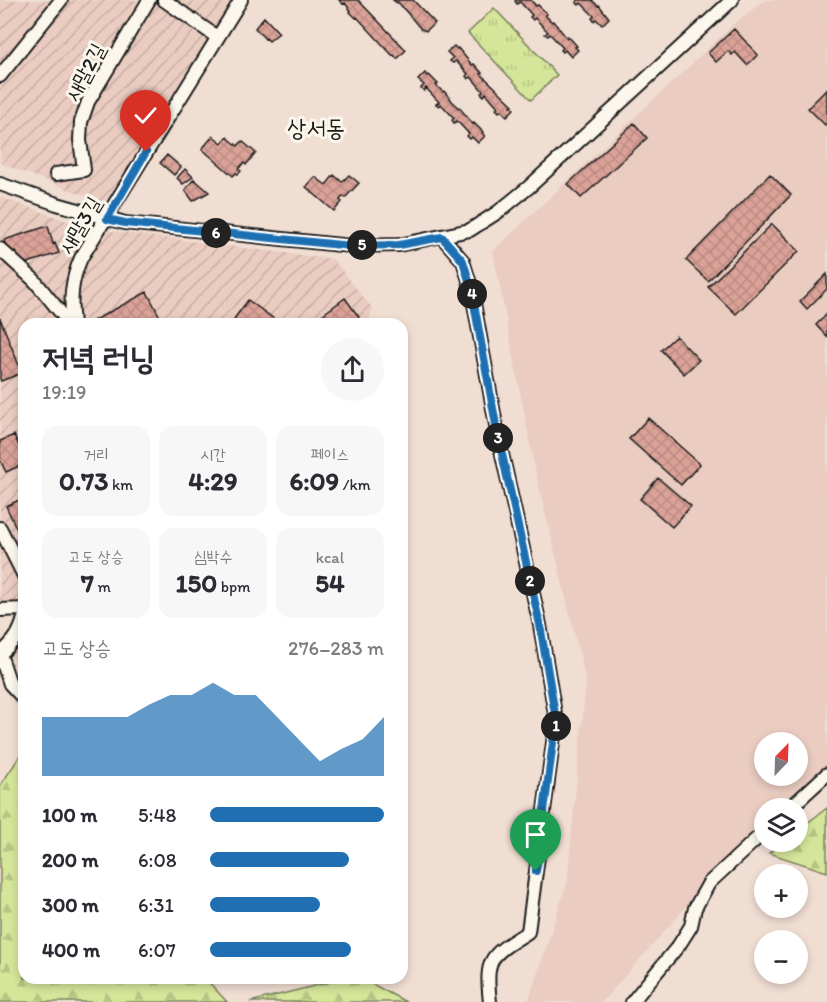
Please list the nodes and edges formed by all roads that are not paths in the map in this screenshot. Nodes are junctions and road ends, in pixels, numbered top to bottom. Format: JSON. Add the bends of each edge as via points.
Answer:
{"nodes":[{"id":1,"x":61,"y":0,"type":"edge"},
{"id":2,"x":148,"y":0,"type":"edge"},
{"id":3,"x":164,"y":0,"type":"edge"},
{"id":4,"x":241,"y":0,"type":"edge"},
{"id":5,"x":732,"y":0,"type":"edge"},
{"id":6,"x":218,"y":37,"type":"junction"},
{"id":7,"x":0,"y":76,"type":"edge"},
{"id":8,"x":56,"y":174,"type":"dead end"},
{"id":9,"x":0,"y":184,"type":"edge"},
{"id":10,"x":107,"y":219,"type":"junction"},
{"id":11,"x":442,"y":237,"type":"junction"},
{"id":12,"x":0,"y":249,"type":"edge"},
{"id":13,"x":67,"y":318,"type":"edge"},
{"id":14,"x":71,"y":318,"type":"edge"},
{"id":15,"x":0,"y":528,"type":"edge"},
{"id":16,"x":18,"y":564,"type":"edge"},
{"id":17,"x":18,"y":609,"type":"edge"},
{"id":18,"x":0,"y":610,"type":"edge"},
{"id":19,"x":18,"y":635,"type":"edge"},
{"id":20,"x":18,"y":693,"type":"edge"},
{"id":21,"x":827,"y":774,"type":"edge"},
{"id":22,"x":801,"y":798,"type":"edge"},
{"id":23,"x":754,"y":841,"type":"edge"},
{"id":24,"x":490,"y":1002,"type":"edge"},
{"id":25,"x":632,"y":1002,"type":"edge"}],
"edges":[{"from":1,"to":7,"type":"street"},
{"from":2,"to":8,"type":"street","name":"새말2길","via":[[88,102],[81,122],[84,170]]},
{"from":3,"to":6,"type":"street"},
{"from":4,"to":6,"type":"street","name":"새말3길"},
{"from":5,"to":11,"type":"street","via":[[529,187],[471,229]]},
{"from":6,"to":10,"type":"street","name":"새말3길"},
{"from":9,"to":10,"type":"street"},
{"from":10,"to":11,"type":"street","via":[[351,246],[399,245]]},
{"from":10,"to":14,"type":"street","name":"새말3길","via":[[76,270],[71,285]]},
{"from":11,"to":24,"type":"street","via":[[463,261],[471,287],[556,720],[528,932],[502,949],[489,964]]},
{"from":12,"to":13,"type":"street"},
{"from":15,"to":16,"type":"street"},
{"from":17,"to":18,"type":"street"},
{"from":19,"to":20,"type":"street","via":[[0,654],[10,684]]},
{"from":21,"to":22,"type":"street"},
{"from":23,"to":25,"type":"street","via":[[709,883],[679,945]]}]}
